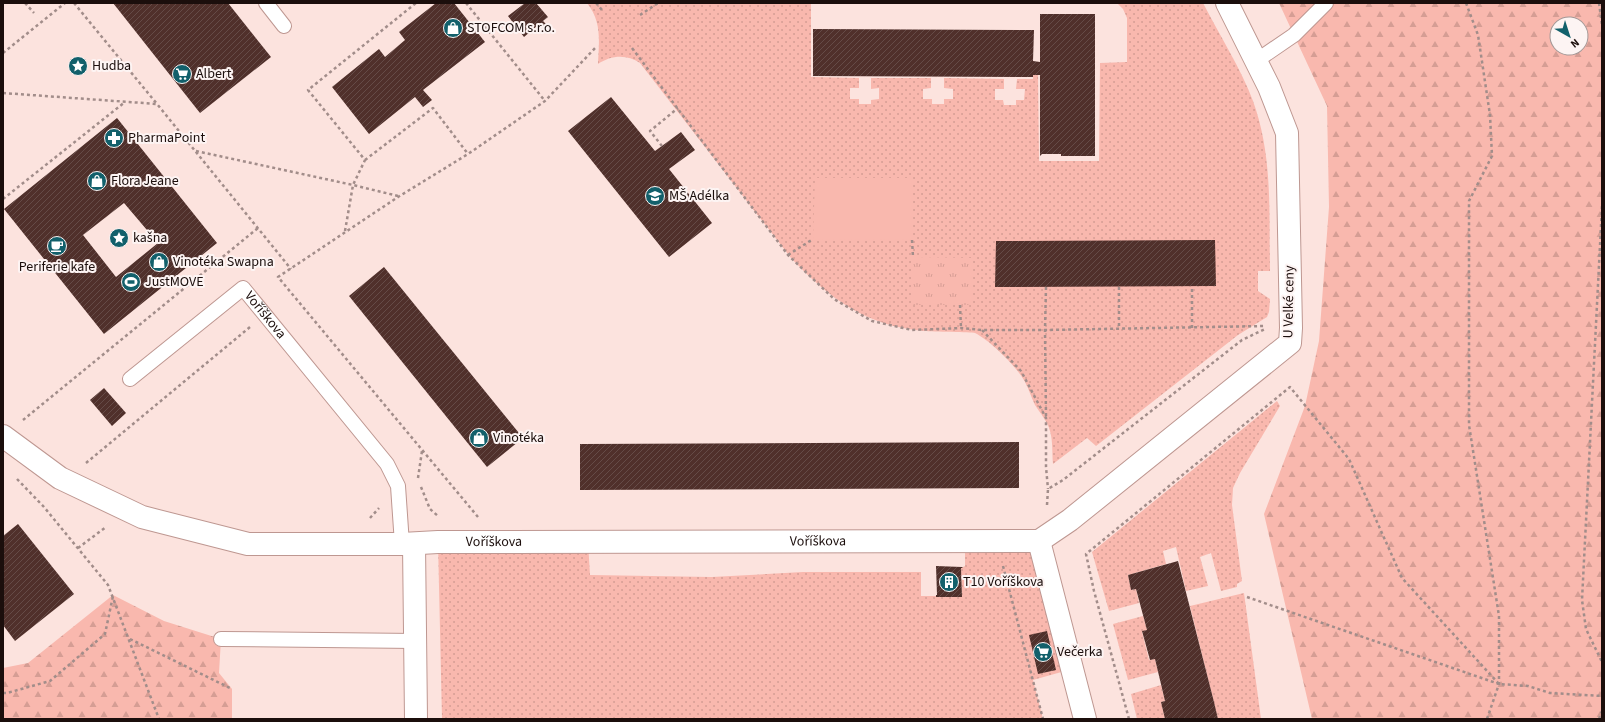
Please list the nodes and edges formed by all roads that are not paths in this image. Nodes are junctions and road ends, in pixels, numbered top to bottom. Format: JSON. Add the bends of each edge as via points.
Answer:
{"nodes":[{"id":1,"x":266,"y":3,"type":"edge"},
{"id":2,"x":1227,"y":3,"type":"edge"},
{"id":3,"x":1326,"y":3,"type":"edge"},
{"id":4,"x":284,"y":26,"type":"dead end"},
{"id":5,"x":1256,"y":61,"type":"junction"},
{"id":6,"x":130,"y":379,"type":"dead end"},
{"id":7,"x":3,"y":436,"type":"edge"},
{"id":8,"x":1039,"y":541,"type":"junction"},
{"id":9,"x":408,"y":544,"type":"junction"},
{"id":10,"x":221,"y":639,"type":"dead end"},
{"id":11,"x":416,"y":641,"type":"junction"},
{"id":12,"x":416,"y":719,"type":"edge"},
{"id":13,"x":1085,"y":719,"type":"edge"}],
"edges":[{"from":1,"to":4,"type":"lane"},
{"from":2,"to":5,"type":"street","name":"U Velké ceny"},
{"from":3,"to":5,"type":"lane","via":[[1294,35]]},
{"from":5,"to":8,"type":"street","name":"U Velké ceny","via":[[1287,133],[1290,343],[1070,520]]},
{"from":6,"to":9,"type":"lane","name":"Voříškova","via":[[243,288],[386,464],[398,486]]},
{"from":7,"to":9,"type":"street","name":"Voříškova","via":[[60,478],[142,517],[248,544]]},
{"from":8,"to":9,"type":"street","name":"Voříškova"},
{"from":8,"to":13,"type":"street"},
{"from":9,"to":11,"type":"street","name":"Voříškova"},
{"from":10,"to":11,"type":"lane"},
{"from":11,"to":12,"type":"street","name":"Voříškova"}]}
